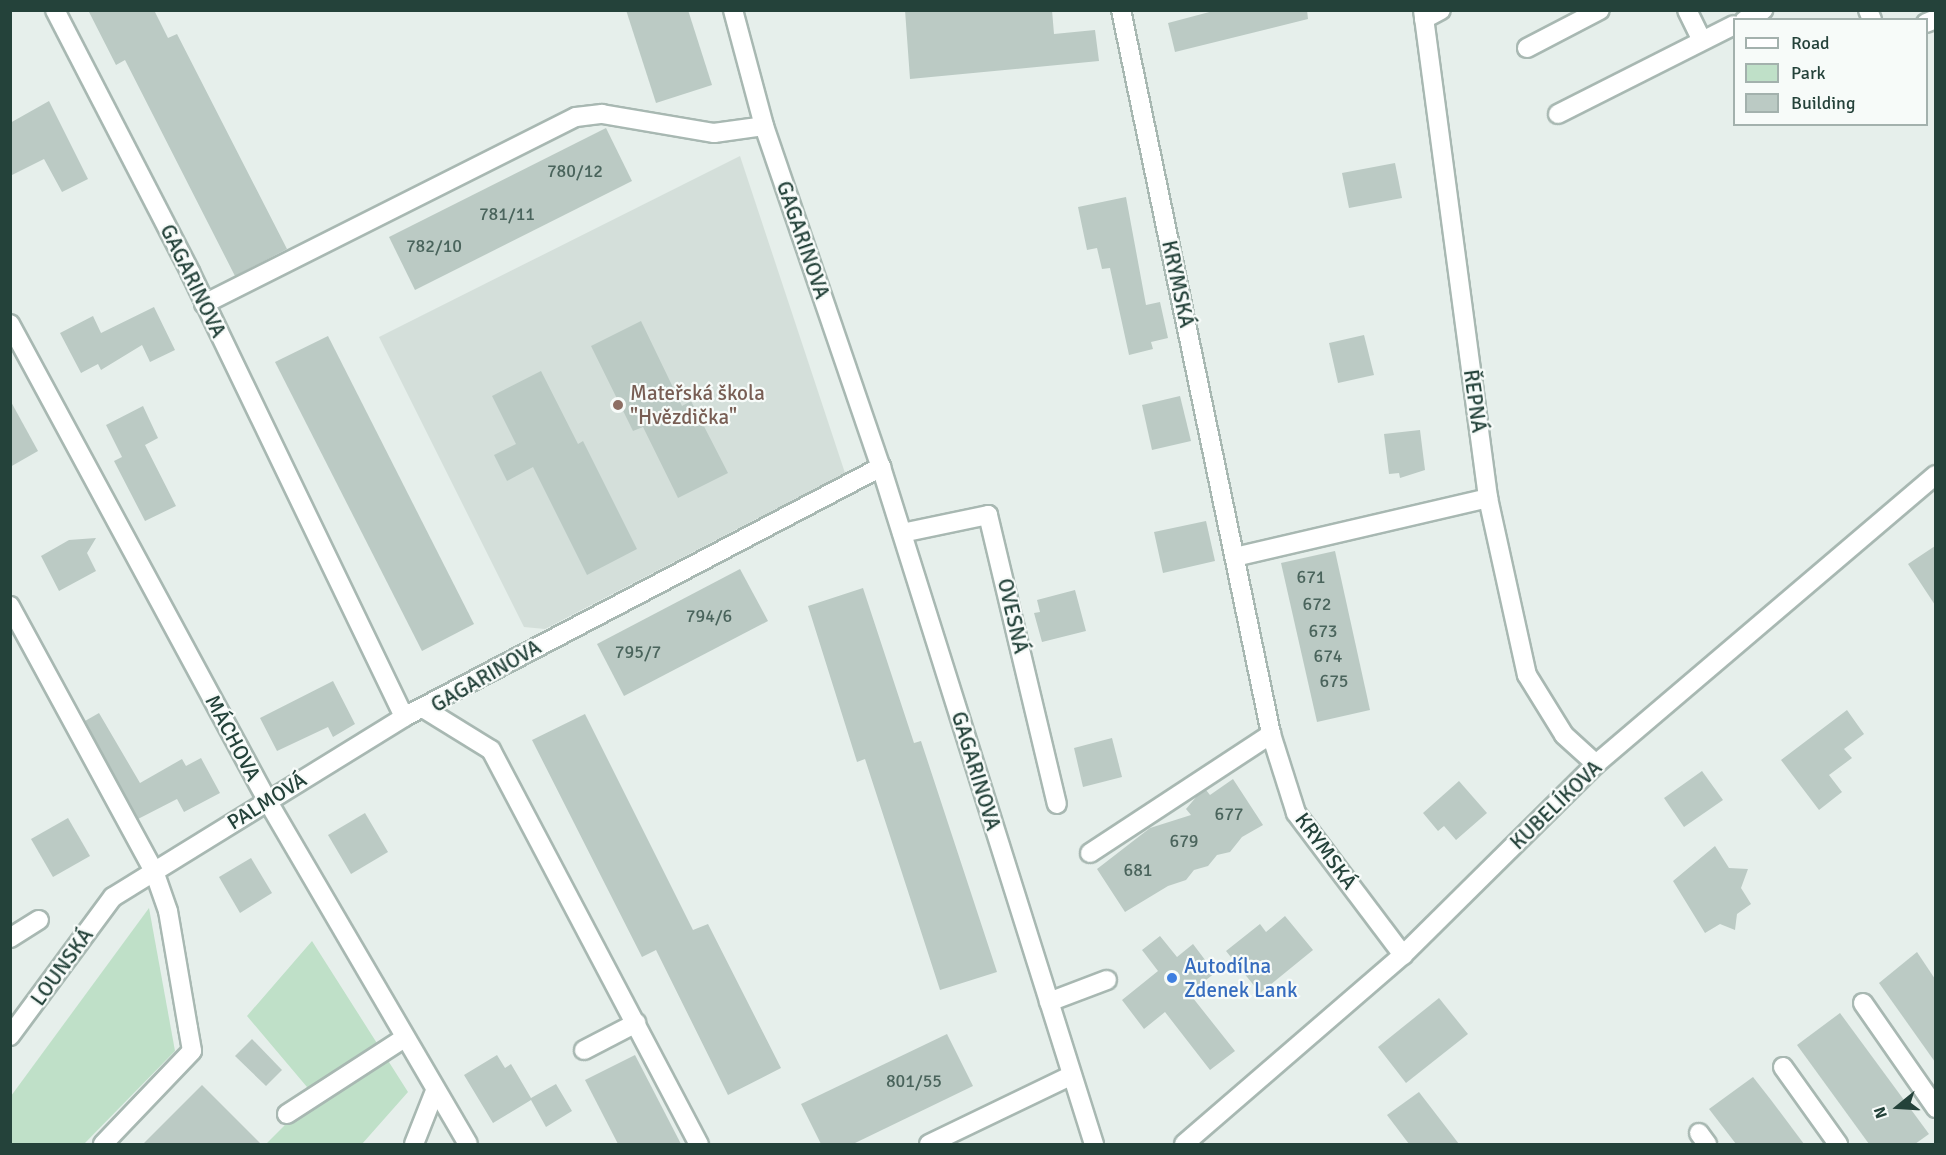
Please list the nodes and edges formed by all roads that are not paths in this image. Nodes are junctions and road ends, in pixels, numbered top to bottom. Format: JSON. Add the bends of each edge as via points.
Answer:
{"nodes":[{"id":1,"x":55,"y":10,"type":"edge"},
{"id":2,"x":733,"y":10,"type":"edge"},
{"id":3,"x":1121,"y":10,"type":"edge"},
{"id":4,"x":1441,"y":10,"type":"edge"},
{"id":5,"x":1600,"y":10,"type":"edge"},
{"id":6,"x":1686,"y":10,"type":"edge"},
{"id":7,"x":1763,"y":10,"type":"edge"},
{"id":8,"x":1423,"y":15,"type":"edge"},
{"id":9,"x":1749,"y":18,"type":"edge"},
{"id":10,"x":1733,"y":26,"type":"edge"},
{"id":11,"x":1702,"y":41,"type":"junction"},
{"id":12,"x":1527,"y":48,"type":"dead end"},
{"id":13,"x":1558,"y":114,"type":"dead end"},
{"id":14,"x":764,"y":126,"type":"junction"},
{"id":15,"x":204,"y":304,"type":"junction"},
{"id":16,"x":10,"y":324,"type":"edge"},
{"id":17,"x":880,"y":467,"type":"junction"},
{"id":18,"x":1935,"y":475,"type":"edge"},
{"id":19,"x":1488,"y":498,"type":"junction"},
{"id":20,"x":902,"y":534,"type":"junction"},
{"id":21,"x":1235,"y":557,"type":"junction"},
{"id":22,"x":10,"y":606,"type":"edge"},
{"id":23,"x":423,"y":708,"type":"junction"},
{"id":24,"x":404,"y":717,"type":"junction"},
{"id":25,"x":1271,"y":734,"type":"junction"},
{"id":26,"x":1596,"y":764,"type":"junction"},
{"id":27,"x":267,"y":800,"type":"junction"},
{"id":28,"x":1057,"y":804,"type":"dead end"},
{"id":29,"x":1090,"y":853,"type":"dead end"},
{"id":30,"x":154,"y":872,"type":"junction"},
{"id":31,"x":113,"y":897,"type":"joint"},
{"id":32,"x":39,"y":920,"type":"dead end"},
{"id":33,"x":10,"y":938,"type":"edge"},
{"id":34,"x":1403,"y":956,"type":"junction"},
{"id":35,"x":1107,"y":980,"type":"dead end"},
{"id":36,"x":1049,"y":1002,"type":"junction"},
{"id":37,"x":1863,"y":1003,"type":"dead end"},
{"id":38,"x":636,"y":1023,"type":"junction"},
{"id":39,"x":10,"y":1036,"type":"edge"},
{"id":40,"x":403,"y":1039,"type":"junction"},
{"id":41,"x":584,"y":1050,"type":"dead end"},
{"id":42,"x":1783,"y":1067,"type":"dead end"},
{"id":43,"x":1070,"y":1076,"type":"junction"},
{"id":44,"x":435,"y":1091,"type":"junction"},
{"id":45,"x":1935,"y":1108,"type":"edge"},
{"id":46,"x":287,"y":1114,"type":"dead end"},
{"id":47,"x":103,"y":1144,"type":"edge"},
{"id":48,"x":414,"y":1144,"type":"edge"},
{"id":49,"x":468,"y":1144,"type":"edge"},
{"id":50,"x":699,"y":1144,"type":"edge"},
{"id":51,"x":929,"y":1144,"type":"edge"},
{"id":52,"x":1094,"y":1144,"type":"edge"},
{"id":53,"x":1184,"y":1144,"type":"edge"},
{"id":54,"x":1838,"y":1144,"type":"edge"}],
"edges":[{"from":1,"to":15,"type":"street","name":"GAGARINOVA"},
{"from":2,"to":14,"type":"street","name":"GAGARINOVA"},
{"from":3,"to":21,"type":"street","name":"KRYMSKÁ"},
{"from":4,"to":8,"type":"street"},
{"from":5,"to":12,"type":"street"},
{"from":6,"to":11,"type":"street"},
{"from":7,"to":9,"type":"street"},
{"from":8,"to":19,"type":"street","name":"ŘEPNÁ"},
{"from":10,"to":11,"type":"street"},
{"from":11,"to":13,"type":"street"},
{"from":14,"to":15,"type":"street","via":[[714,133],[602,114],[576,117]]},
{"from":14,"to":17,"type":"street","name":"GAGARINOVA"},
{"from":15,"to":24,"type":"street","name":"GAGARINOVA"},
{"from":16,"to":27,"type":"street","name":"MÁCHOVA"},
{"from":17,"to":20,"type":"street","name":"GAGARINOVA"},
{"from":17,"to":23,"type":"street","name":"GAGARINOVA"},
{"from":18,"to":26,"type":"street","name":"KUBELÍKOVA"},
{"from":19,"to":21,"type":"street"},
{"from":19,"to":26,"type":"street","name":"ŘEPNÁ","via":[[1527,675],[1564,735]]},
{"from":20,"to":28,"type":"street","name":"OVESNÁ","via":[[988,514]]},
{"from":20,"to":36,"type":"street","name":"GAGARINOVA"},
{"from":21,"to":25,"type":"street","name":"KRYMSKÁ"},
{"from":22,"to":30,"type":"street"},
{"from":23,"to":24,"type":"street","name":"PALMOVÁ"},
{"from":23,"to":38,"type":"street","name":"GAGARINOVA","via":[[490,750]]},
{"from":24,"to":27,"type":"street","name":"PALMOVÁ"},
{"from":25,"to":29,"type":"street"},
{"from":25,"to":34,"type":"street","name":"KRYMSKÁ","via":[[1296,813]]},
{"from":26,"to":34,"type":"street","name":"KUBELÍKOVA"},
{"from":27,"to":30,"type":"street","name":"PALMOVÁ"},
{"from":27,"to":40,"type":"street","name":"MÁCHOVA"},
{"from":30,"to":31,"type":"street","name":"PALMOVÁ"},
{"from":30,"to":47,"type":"street","via":[[168,911],[192,1051]]},
{"from":31,"to":39,"type":"street","name":"LOUNSKÁ"},
{"from":32,"to":33,"type":"street"},
{"from":34,"to":53,"type":"street","name":"KUBELÍKOVA"},
{"from":35,"to":36,"type":"street"},
{"from":36,"to":43,"type":"street","name":"GAGARINOVA"},
{"from":37,"to":45,"type":"street"},
{"from":38,"to":41,"type":"street"},
{"from":38,"to":50,"type":"street","name":"GAGARINOVA"},
{"from":40,"to":44,"type":"street","name":"MÁCHOVA"},
{"from":40,"to":46,"type":"street"},
{"from":42,"to":54,"type":"street"},
{"from":43,"to":51,"type":"street"},
{"from":43,"to":52,"type":"street","name":"GAGARINOVA"},
{"from":44,"to":48,"type":"street"},
{"from":44,"to":49,"type":"street","name":"MÁCHOVA"}]}
